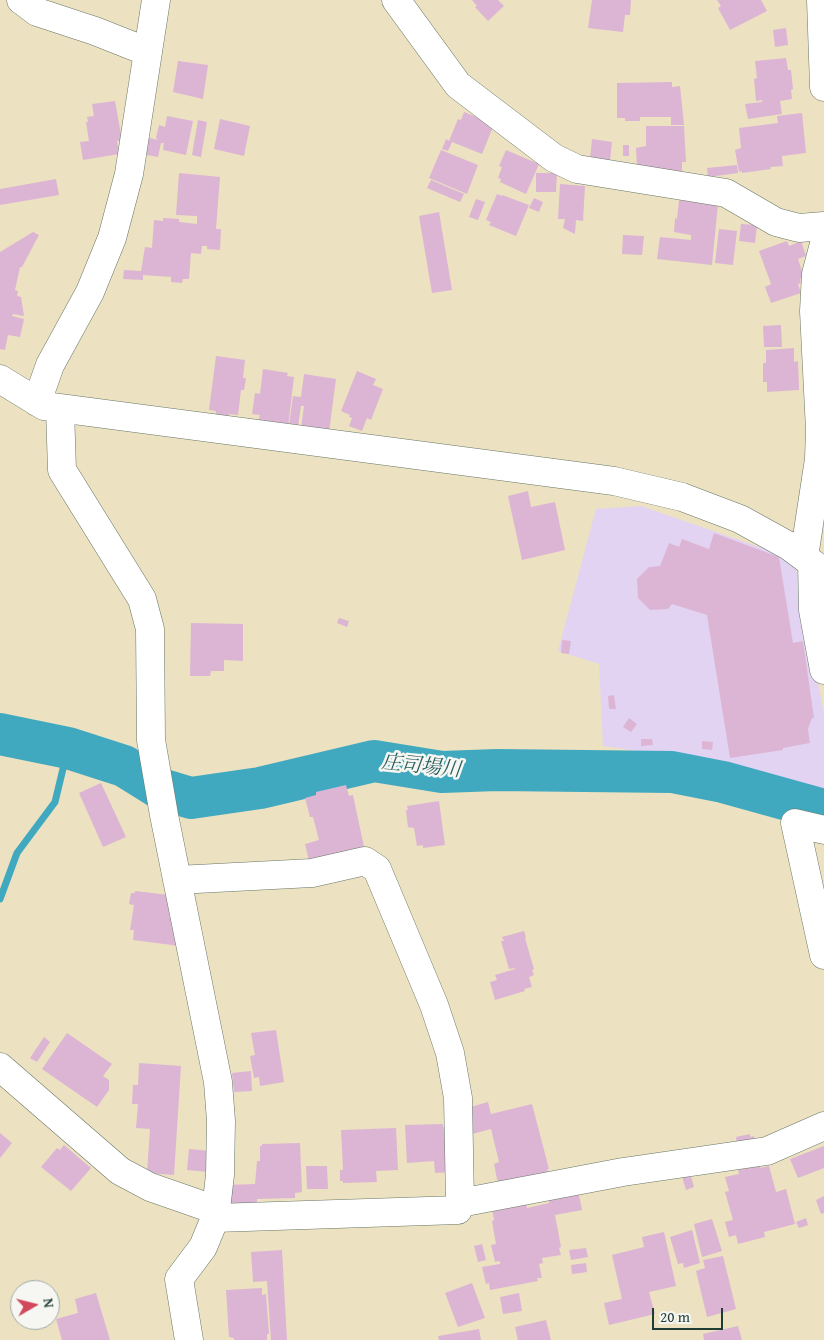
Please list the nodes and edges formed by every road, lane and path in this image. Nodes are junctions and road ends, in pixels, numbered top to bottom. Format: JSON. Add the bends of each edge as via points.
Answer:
{"nodes":[{"id":1,"x":21,"y":0,"type":"edge"},
{"id":2,"x":156,"y":0,"type":"edge"},
{"id":3,"x":396,"y":0,"type":"edge"},
{"id":4,"x":821,"y":0,"type":"edge"},
{"id":5,"x":148,"y":52,"type":"junction"},
{"id":6,"x":824,"y":87,"type":"edge"},
{"id":7,"x":824,"y":226,"type":"edge"},
{"id":8,"x":824,"y":244,"type":"edge"},
{"id":9,"x":0,"y":380,"type":"edge"},
{"id":10,"x":48,"y":405,"type":"junction"},
{"id":11,"x":813,"y":564,"type":"edge"},
{"id":12,"x":824,"y":670,"type":"edge"},
{"id":13,"x":824,"y":830,"type":"edge"},
{"id":14,"x":177,"y":880,"type":"junction"},
{"id":15,"x":824,"y":955,"type":"edge"},
{"id":16,"x":0,"y":1067,"type":"edge"},
{"id":17,"x":824,"y":1126,"type":"edge"},
{"id":18,"x":460,"y":1203,"type":"junction"},
{"id":19,"x":216,"y":1214,"type":"junction"},
{"id":20,"x":189,"y":1340,"type":"edge"}],
"edges":[{"from":1,"to":5,"type":"street","via":[[37,12]]},
{"from":2,"to":5,"type":"street"},
{"from":3,"to":7,"type":"street","via":[[458,85],[554,158],[577,168],[726,193],[776,222],[799,228]]},
{"from":4,"to":6,"type":"street"},
{"from":5,"to":10,"type":"street","via":[[129,174],[112,238],[90,292],[50,365]]},
{"from":8,"to":11,"type":"street","via":[[816,274],[814,311],[820,430]]},
{"from":9,"to":10,"type":"street"},
{"from":10,"to":11,"type":"street","via":[[614,481],[682,497],[740,519],[789,546]]},
{"from":10,"to":14,"type":"street","via":[[62,470],[142,599],[150,629],[151,740]]},
{"from":11,"to":12,"type":"street","via":[[813,610]]},
{"from":13,"to":15,"type":"street","via":[[795,823]]},
{"from":14,"to":18,"type":"street","via":[[312,873],[365,861],[377,869],[434,1005],[450,1053],[458,1098]]},
{"from":14,"to":19,"type":"street","via":[[218,1082],[221,1130]]},
{"from":16,"to":19,"type":"street","via":[[120,1171]]},
{"from":17,"to":18,"type":"street","via":[[766,1151],[623,1172]]},
{"from":18,"to":19,"type":"street","via":[[458,1210]]},
{"from":19,"to":20,"type":"street","via":[[203,1247],[179,1279]]}]}
